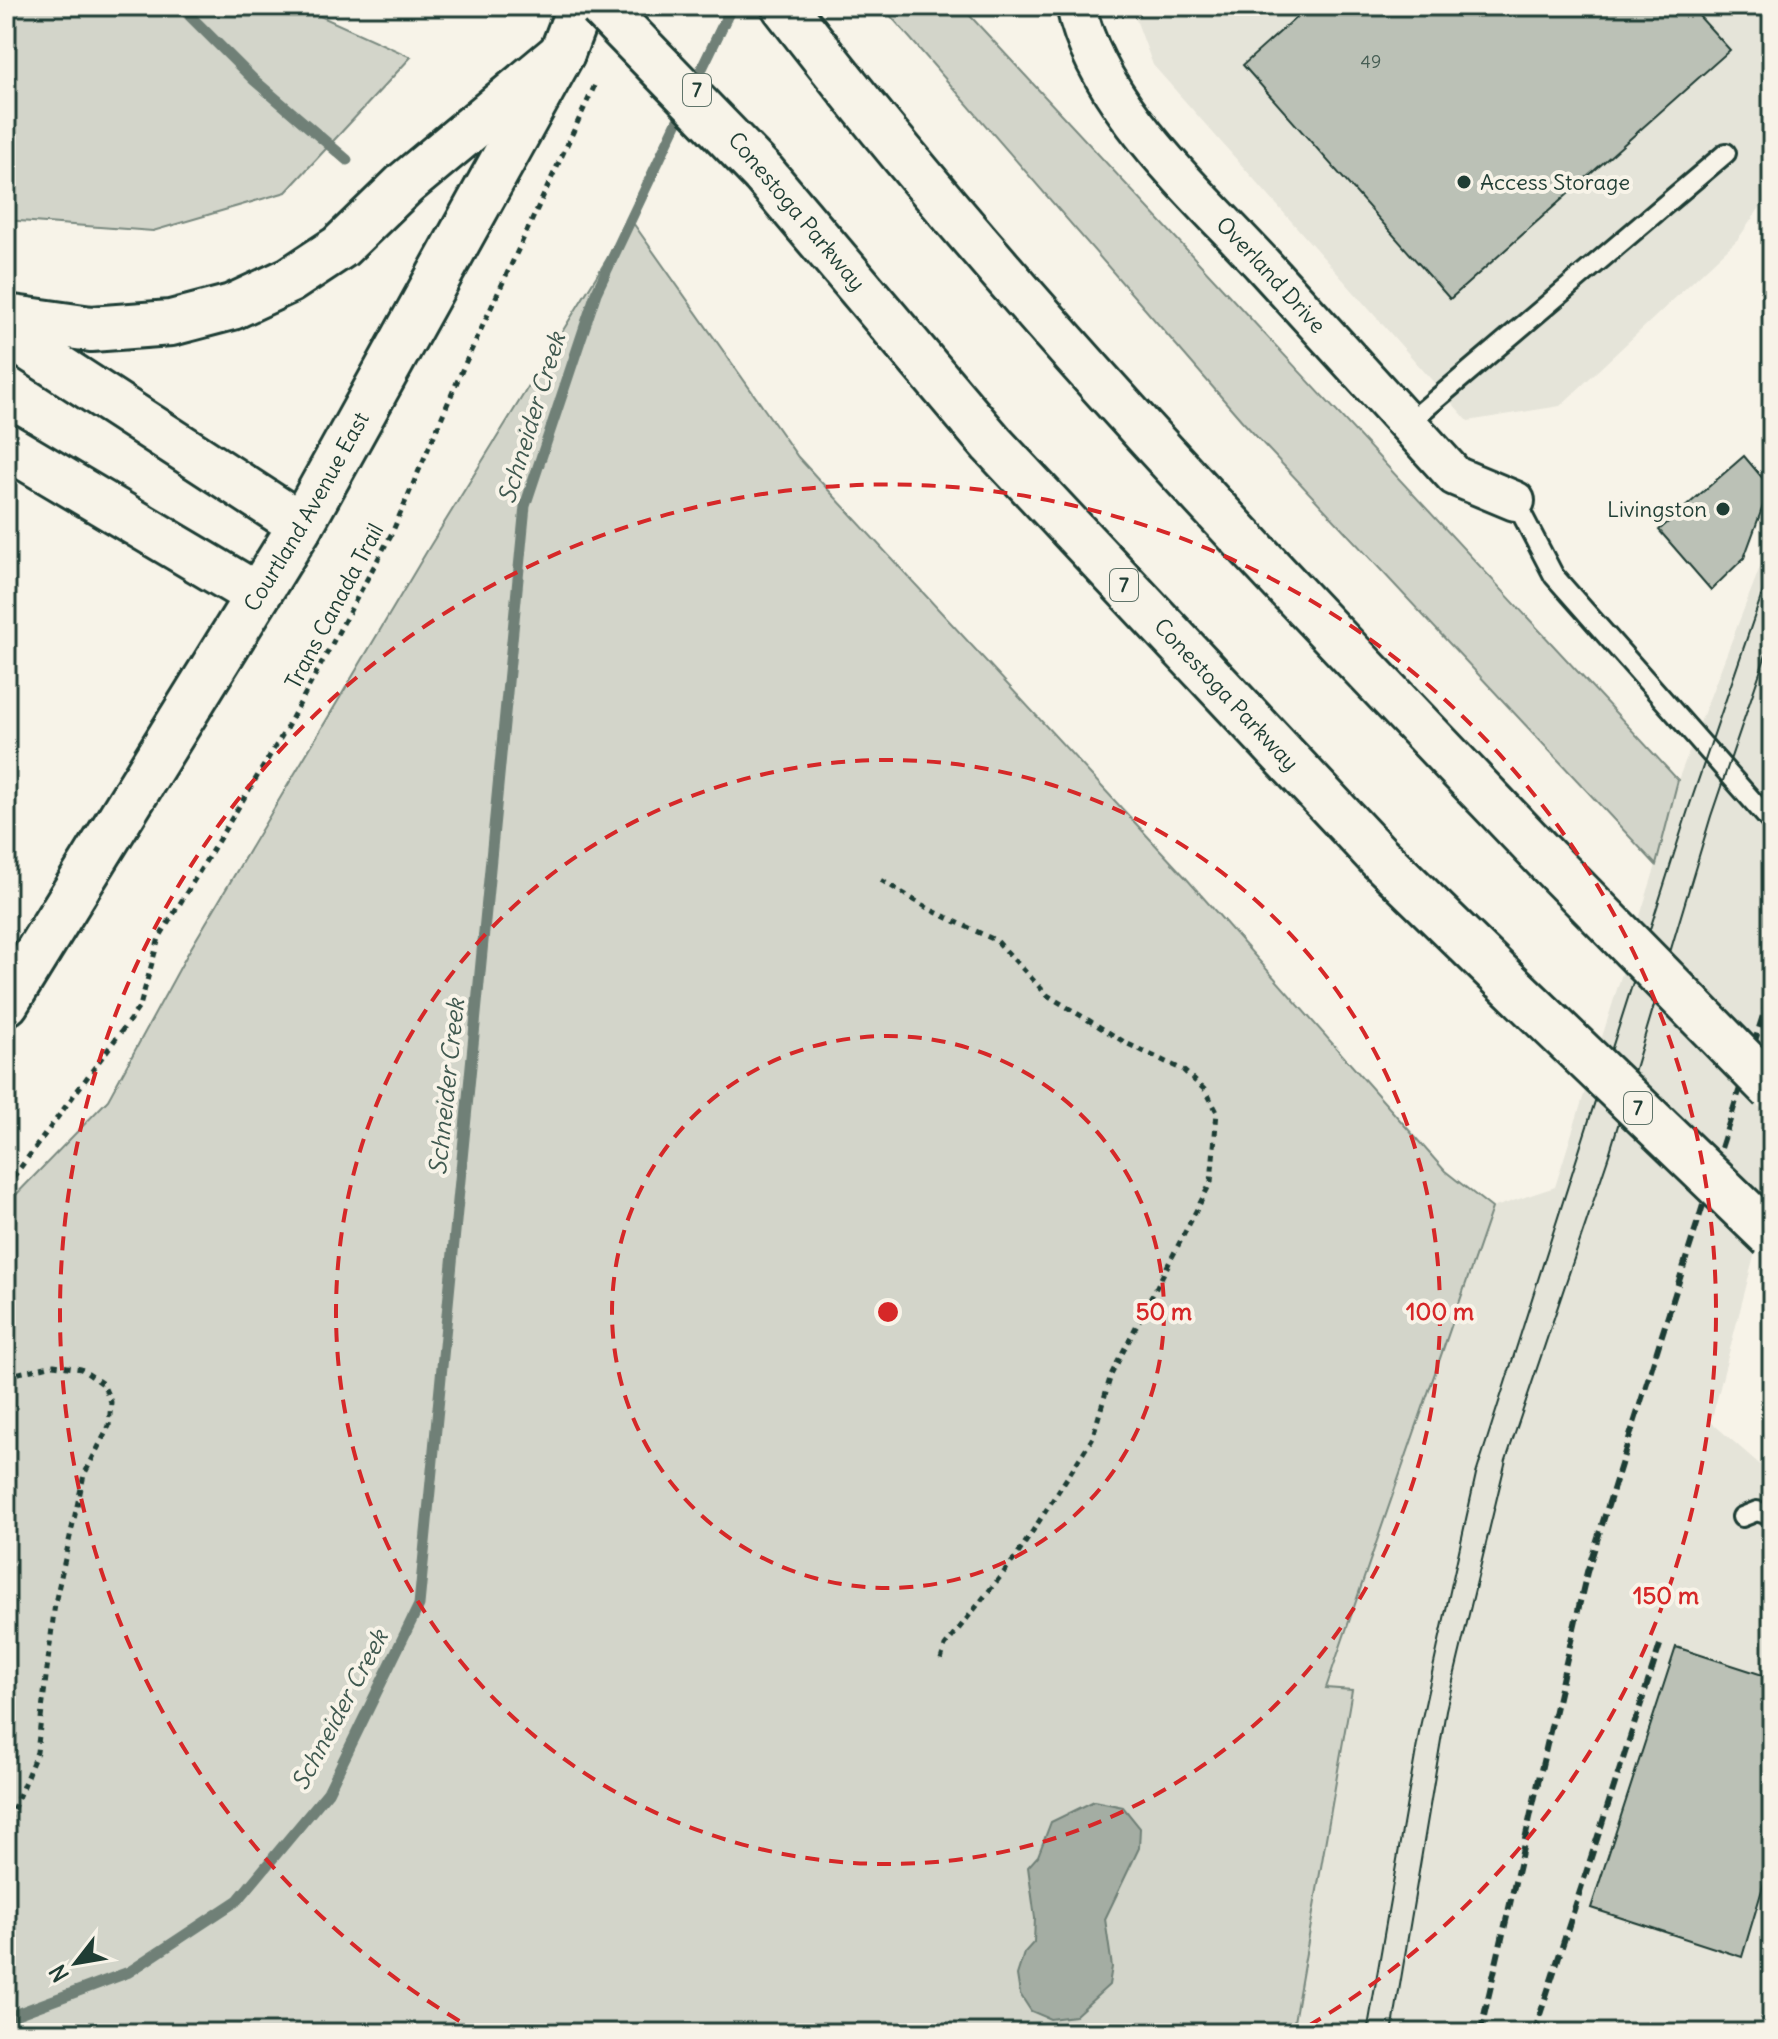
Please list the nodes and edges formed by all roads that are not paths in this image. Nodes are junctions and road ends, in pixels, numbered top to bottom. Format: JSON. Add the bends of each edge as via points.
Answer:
{"nodes":[{"id":1,"x":580,"y":6,"type":"edge"},
{"id":2,"x":601,"y":6,"type":"edge"},
{"id":3,"x":630,"y":6,"type":"edge"},
{"id":4,"x":784,"y":6,"type":"edge"},
{"id":5,"x":1076,"y":6,"type":"edge"},
{"id":6,"x":562,"y":53,"type":"junction"},
{"id":7,"x":1726,"y":153,"type":"dead end"},
{"id":8,"x":763,"y":173,"type":"junction"},
{"id":9,"x":6,"y":317,"type":"edge"},
{"id":10,"x":6,"y":333,"type":"edge"},
{"id":11,"x":1407,"y":424,"type":"junction"},
{"id":12,"x":6,"y":446,"type":"edge"},
{"id":13,"x":1515,"y":501,"type":"joint"},
{"id":14,"x":301,"y":525,"type":"junction"},
{"id":15,"x":255,"y":594,"type":"junction"},
{"id":16,"x":1772,"y":823,"type":"edge"},
{"id":17,"x":6,"y":1003,"type":"edge"},
{"id":18,"x":1772,"y":1089,"type":"edge"},
{"id":19,"x":1772,"y":1237,"type":"edge"},
{"id":20,"x":1772,"y":1516,"type":"edge"},
{"id":21,"x":1742,"y":1517,"type":"dead end"}],
"edges":[{"from":1,"to":6,"type":"main road","name":"Courtland Avenue East"},
{"from":2,"to":8,"type":"main road","bridge":true},
{"from":3,"to":8,"type":"main road","name":"Conestoga Parkway","number":"7","bridge":true},
{"from":4,"to":18,"type":"main road","bridge":true,"via":[[1033,311],[1330,632]]},
{"from":5,"to":11,"type":"street","name":"Overland Drive","via":[[1082,34],[1111,90],[1169,162]]},
{"from":6,"to":9,"type":"main road","via":[[406,183],[340,247],[290,280],[232,307],[171,323],[91,329]]},
{"from":6,"to":14,"type":"main road","name":"Courtland Avenue East"},
{"from":7,"to":11,"type":"lane"},
{"from":8,"to":19,"type":"main road","name":"Conestoga Parkway","number":"7","bridge":true,"via":[[992,444],[1379,857]]},
{"from":10,"to":14,"type":"main road"},
{"from":11,"to":13,"type":"street","name":"Overland Drive","via":[[1455,476]]},
{"from":12,"to":15,"type":"main road"},
{"from":13,"to":16,"type":"lane","via":[[1554,576]]},
{"from":14,"to":15,"type":"main road","name":"Courtland Avenue East"},
{"from":15,"to":17,"type":"main road","name":"Courtland Avenue East"},
{"from":20,"to":21,"type":"lane","via":[[1757,1511]]}]}
